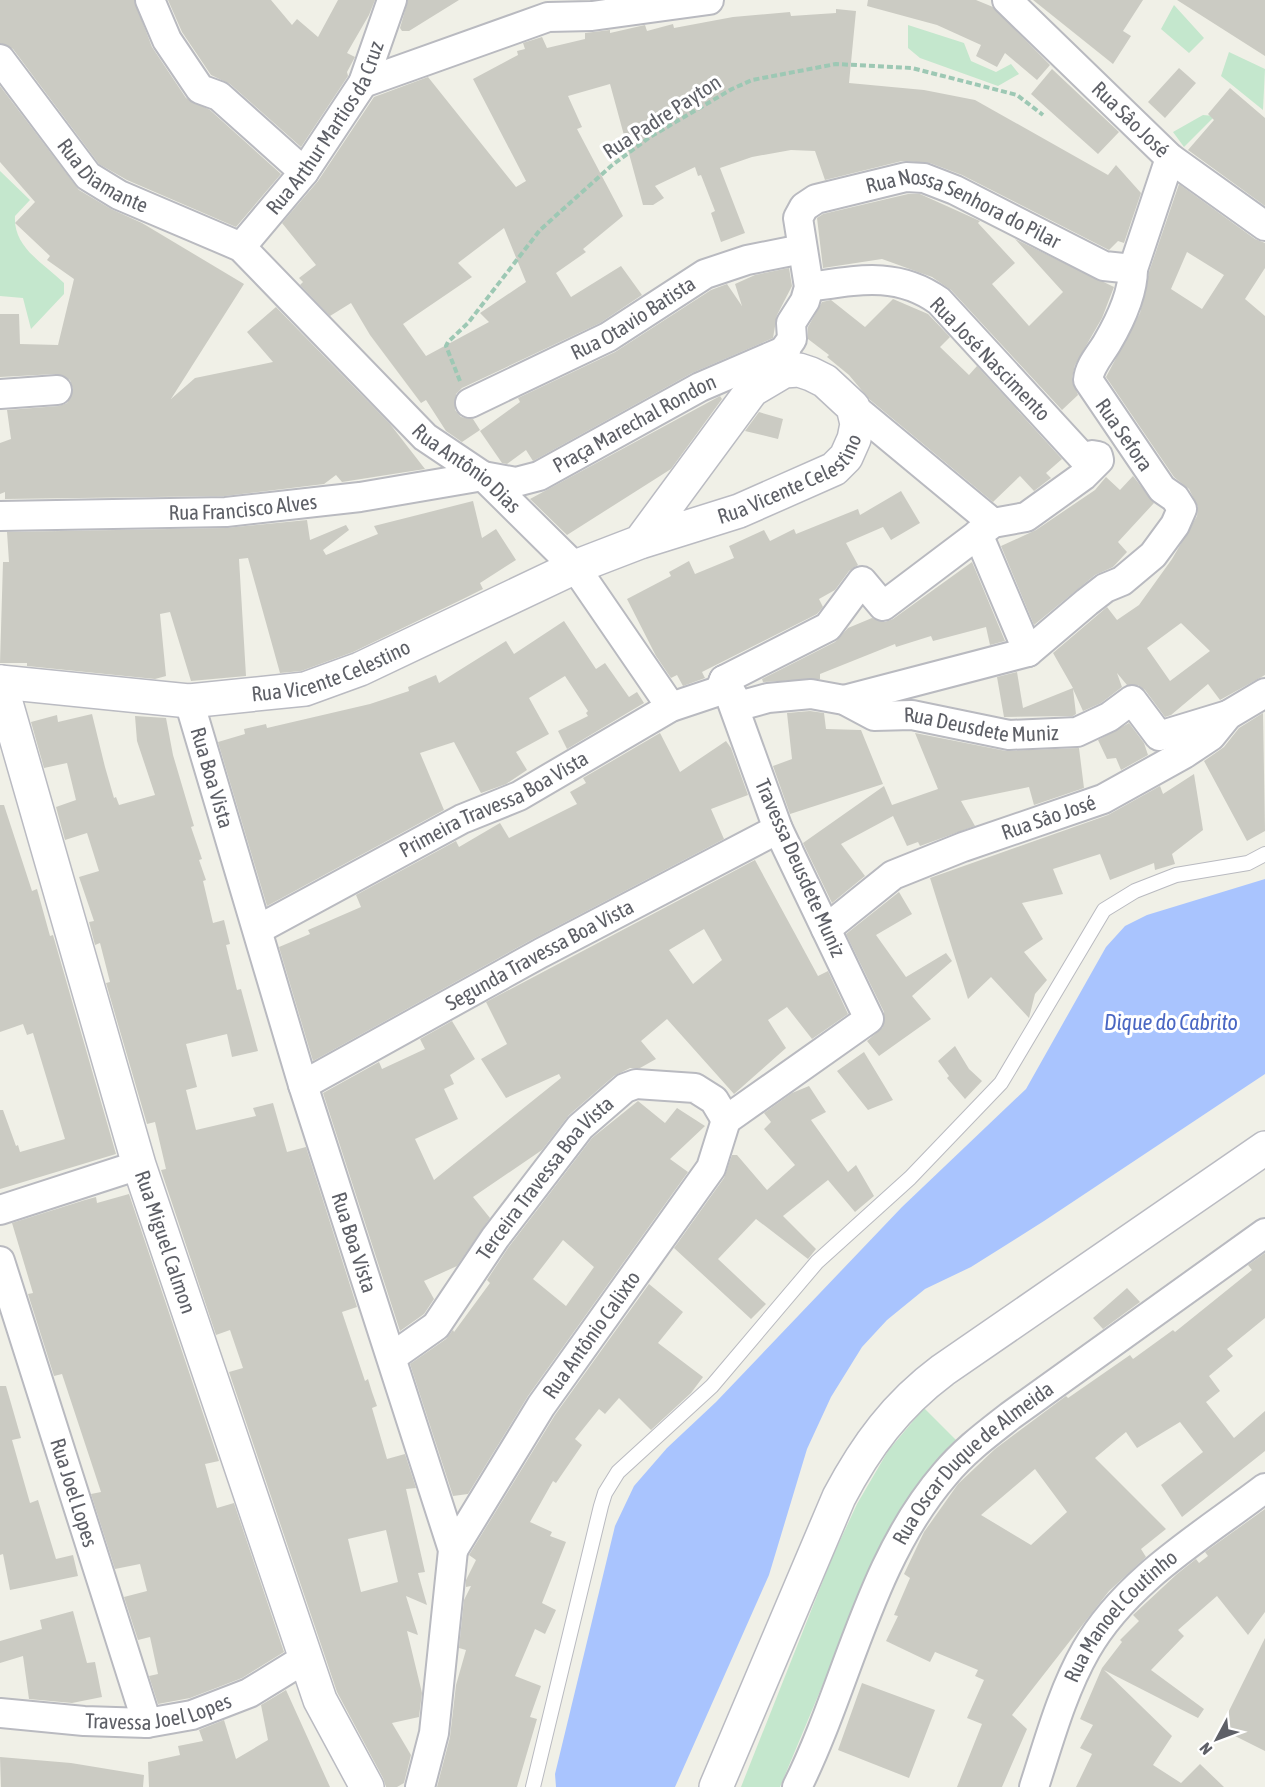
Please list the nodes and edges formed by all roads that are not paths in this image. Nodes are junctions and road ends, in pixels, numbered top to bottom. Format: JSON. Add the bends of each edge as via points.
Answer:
{"nodes":[{"id":1,"x":150,"y":0,"type":"edge"},
{"id":2,"x":392,"y":0,"type":"edge"},
{"id":3,"x":709,"y":0,"type":"edge"},
{"id":4,"x":1007,"y":0,"type":"edge"},
{"id":5,"x":0,"y":59,"type":"edge"},
{"id":6,"x":363,"y":83,"type":"junction"},
{"id":7,"x":1170,"y":158,"type":"junction"},
{"id":8,"x":304,"y":172,"type":"junction"},
{"id":9,"x":1265,"y":226,"type":"edge"},
{"id":10,"x":241,"y":247,"type":"junction"},
{"id":11,"x":802,"y":249,"type":"junction"},
{"id":12,"x":1132,"y":269,"type":"junction"},
{"id":13,"x":810,"y":287,"type":"junction"},
{"id":14,"x":786,"y":350,"type":"junction"},
{"id":15,"x":57,"y":390,"type":"dead end"},
{"id":16,"x":752,"y":390,"type":"junction"},
{"id":17,"x":0,"y":394,"type":"edge"},
{"id":18,"x":470,"y":404,"type":"road end"},
{"id":19,"x":854,"y":406,"type":"junction"},
{"id":20,"x":483,"y":476,"type":"junction"},
{"id":21,"x":0,"y":516,"type":"edge"},
{"id":22,"x":986,"y":529,"type":"junction"},
{"id":23,"x":640,"y":542,"type":"junction"},
{"id":24,"x":575,"y":567,"type":"junction"},
{"id":25,"x":1028,"y":652,"type":"junction"},
{"id":26,"x":724,"y":680,"type":"junction"},
{"id":27,"x":0,"y":682,"type":"edge"},
{"id":28,"x":1265,"y":693,"type":"edge"},
{"id":29,"x":844,"y":700,"type":"junction"},
{"id":30,"x":189,"y":701,"type":"junction"},
{"id":31,"x":671,"y":707,"type":"junction"},
{"id":32,"x":1228,"y":715,"type":"junction"},
{"id":33,"x":778,"y":829,"type":"junction"},
{"id":34,"x":1265,"y":854,"type":"edge"},
{"id":35,"x":259,"y":929,"type":"junction"},
{"id":36,"x":826,"y":929,"type":"junction"},
{"id":37,"x":303,"y":1085,"type":"junction"},
{"id":38,"x":726,"y":1120,"type":"junction"},
{"id":39,"x":1265,"y":1148,"type":"edge"},
{"id":40,"x":139,"y":1165,"type":"junction"},
{"id":41,"x":0,"y":1210,"type":"edge"},
{"id":42,"x":1265,"y":1233,"type":"edge"},
{"id":43,"x":0,"y":1261,"type":"edge"},
{"id":44,"x":392,"y":1357,"type":"junction"},
{"id":45,"x":1265,"y":1488,"type":"edge"},
{"id":46,"x":453,"y":1550,"type":"junction"},
{"id":47,"x":306,"y":1658,"type":"junction"},
{"id":48,"x":0,"y":1713,"type":"edge"},
{"id":49,"x":147,"y":1723,"type":"junction"},
{"id":50,"x":367,"y":1787,"type":"edge"},
{"id":51,"x":420,"y":1787,"type":"edge"},
{"id":52,"x":533,"y":1787,"type":"edge"},
{"id":53,"x":716,"y":1787,"type":"edge"},
{"id":54,"x":797,"y":1787,"type":"edge"},
{"id":55,"x":1034,"y":1787,"type":"edge"}],
"edges":[{"from":1,"to":8,"type":"street","via":[[167,40],[200,89],[219,96]]},
{"from":2,"to":6,"type":"street","name":"Rua Arthur Martios da Cruz"},
{"from":3,"to":6,"type":"street","via":[[592,16],[548,17]]},
{"from":4,"to":7,"type":"street","name":"Rua Sâo José"},
{"from":5,"to":10,"type":"street","name":"Rua Diamante","via":[[88,176],[119,195]]},
{"from":6,"to":8,"type":"street","name":"Rua Arthur Martios da Cruz"},
{"from":7,"to":9,"type":"street","name":"Rua Sâo José"},
{"from":7,"to":12,"type":"street"},
{"from":8,"to":10,"type":"street","name":"Rua Arthur Martios da Cruz"},
{"from":10,"to":20,"type":"street","name":"Rua Antônio Dias","via":[[425,437]]},
{"from":11,"to":12,"type":"street","name":"Rua Nossa Senhora do Pilar","via":[[798,218],[804,207],[816,199],[906,177],[924,178],[1104,266]]},
{"from":11,"to":13,"type":"street"},
{"from":11,"to":18,"type":"street","name":"Rua Otavio Batista","via":[[747,260],[705,274],[608,337]]},
{"from":12,"to":25,"type":"street","name":"Rua Sefora","via":[[1133,287],[1109,340],[1088,372],[1088,380],[1162,489],[1182,509],[1153,555],[1122,581],[1105,588]]},
{"from":13,"to":14,"type":"street","name":"Praça Marechal Rondon","via":[[791,323],[792,339]]},
{"from":13,"to":22,"type":"street","name":"Rua José Nascimento","via":[[869,280],[901,282],[924,290],[939,301],[1085,460],[1098,456],[1099,460],[1083,476],[1026,517]]},
{"from":14,"to":16,"type":"street","name":"Praça Marechal Rondon"},
{"from":14,"to":20,"type":"street","name":"Praça Marechal Rondon","via":[[700,387],[539,476],[516,482]]},
{"from":15,"to":17,"type":"street"},
{"from":16,"to":19,"type":"street","name":"Rua Vicente Celestino","via":[[784,371],[799,370],[825,381]]},
{"from":16,"to":23,"type":"street","name":"Rua Vicente Celestino"},
{"from":19,"to":22,"type":"street"},
{"from":19,"to":23,"type":"street","name":"Rua Vicente Celestino","via":[[854,439],[846,457],[834,469],[739,511]]},
{"from":20,"to":21,"type":"street","name":"Rua Francisco Alves","via":[[360,497],[226,512]]},
{"from":20,"to":24,"type":"street","name":"Rua Antônio Dias"},
{"from":22,"to":25,"type":"street"},
{"from":22,"to":26,"type":"street","name":"Primeira Travessa Boa Vista","via":[[883,606],[862,581],[828,627]]},
{"from":23,"to":24,"type":"street","name":"Rua Vicente Celestino"},
{"from":24,"to":30,"type":"street","name":"Rua Vicente Celestino","via":[[331,681],[281,693]]},
{"from":24,"to":31,"type":"street","name":"Rua Antônio Dias"},
{"from":25,"to":29,"type":"street"},
{"from":26,"to":29,"type":"street","name":"Rua Deusdete Muniz","via":[[739,706],[768,698],[811,694]]},
{"from":26,"to":31,"type":"street","name":"Primeira Travessa Boa Vista","via":[[719,691]]},
{"from":26,"to":33,"type":"street","name":"Travessa Deusdete Muniz"},
{"from":27,"to":30,"type":"street","name":"Rua Vicente Celestino"},
{"from":27,"to":40,"type":"street","name":"Rua Miguel Calmon"},
{"from":28,"to":32,"type":"street","name":"Rua Sâo José"},
{"from":29,"to":32,"type":"street","name":"Rua Deusdete Muniz","via":[[874,716],[912,716],[1008,735],[1077,732],[1109,717],[1132,700],[1159,736]]},
{"from":30,"to":35,"type":"street","name":"Rua Boa Vista"},
{"from":31,"to":35,"type":"street","name":"Primeira Travessa Boa Vista","via":[[519,796],[462,819]]},
{"from":32,"to":36,"type":"street","name":"Rua Sâo José","via":[[1211,736],[1103,799],[893,875]]},
{"from":33,"to":36,"type":"street","name":"Travessa Deusdete Muniz"},
{"from":33,"to":37,"type":"street","name":"Segunda Travessa Boa Vista","via":[[541,953]]},
{"from":34,"to":52,"type":"lane","via":[[1248,863],[1176,875],[1135,891],[1104,910],[1001,1083],[910,1178],[817,1262],[712,1386],[618,1472],[601,1506]]},
{"from":35,"to":37,"type":"street","name":"Rua Boa Vista"},
{"from":36,"to":38,"type":"street","name":"Travessa Deusdete Muniz","via":[[869,1019]]},
{"from":37,"to":44,"type":"street","name":"Rua Boa Vista"},
{"from":38,"to":44,"type":"street","name":"Terceira Travessa Boa Vista","via":[[714,1100],[696,1088],[636,1084],[625,1088],[580,1127],[495,1238],[436,1326]]},
{"from":38,"to":46,"type":"street","name":"Rua Antônio Calixto","via":[[711,1168],[542,1406]]},
{"from":39,"to":53,"type":"street","via":[[943,1370],[886,1422],[859,1459],[839,1497]]},
{"from":40,"to":41,"type":"street"},
{"from":40,"to":47,"type":"street","name":"Rua Miguel Calmon"},
{"from":42,"to":54,"type":"street","name":"Rua Oscar Duque de Almeida","via":[[978,1440],[944,1475],[918,1510],[879,1583],[814,1753]]},
{"from":43,"to":49,"type":"street","name":"Rua Joel Lopes"},
{"from":44,"to":46,"type":"street","name":"Rua Boa Vista"},
{"from":45,"to":55,"type":"street","name":"Rua Manoel Coutinho","via":[[1146,1578],[1107,1620],[1073,1676]]},
{"from":46,"to":51,"type":"street","name":"Rua Boa Vista","via":[[434,1733]]},
{"from":47,"to":49,"type":"street","name":"Travessa Joel Lopes","via":[[249,1693],[192,1715]]},
{"from":47,"to":50,"type":"street","name":"Rua Miguel Calmon","via":[[320,1700]]},
{"from":48,"to":49,"type":"street","name":"Travessa Joel Lopes"}]}
